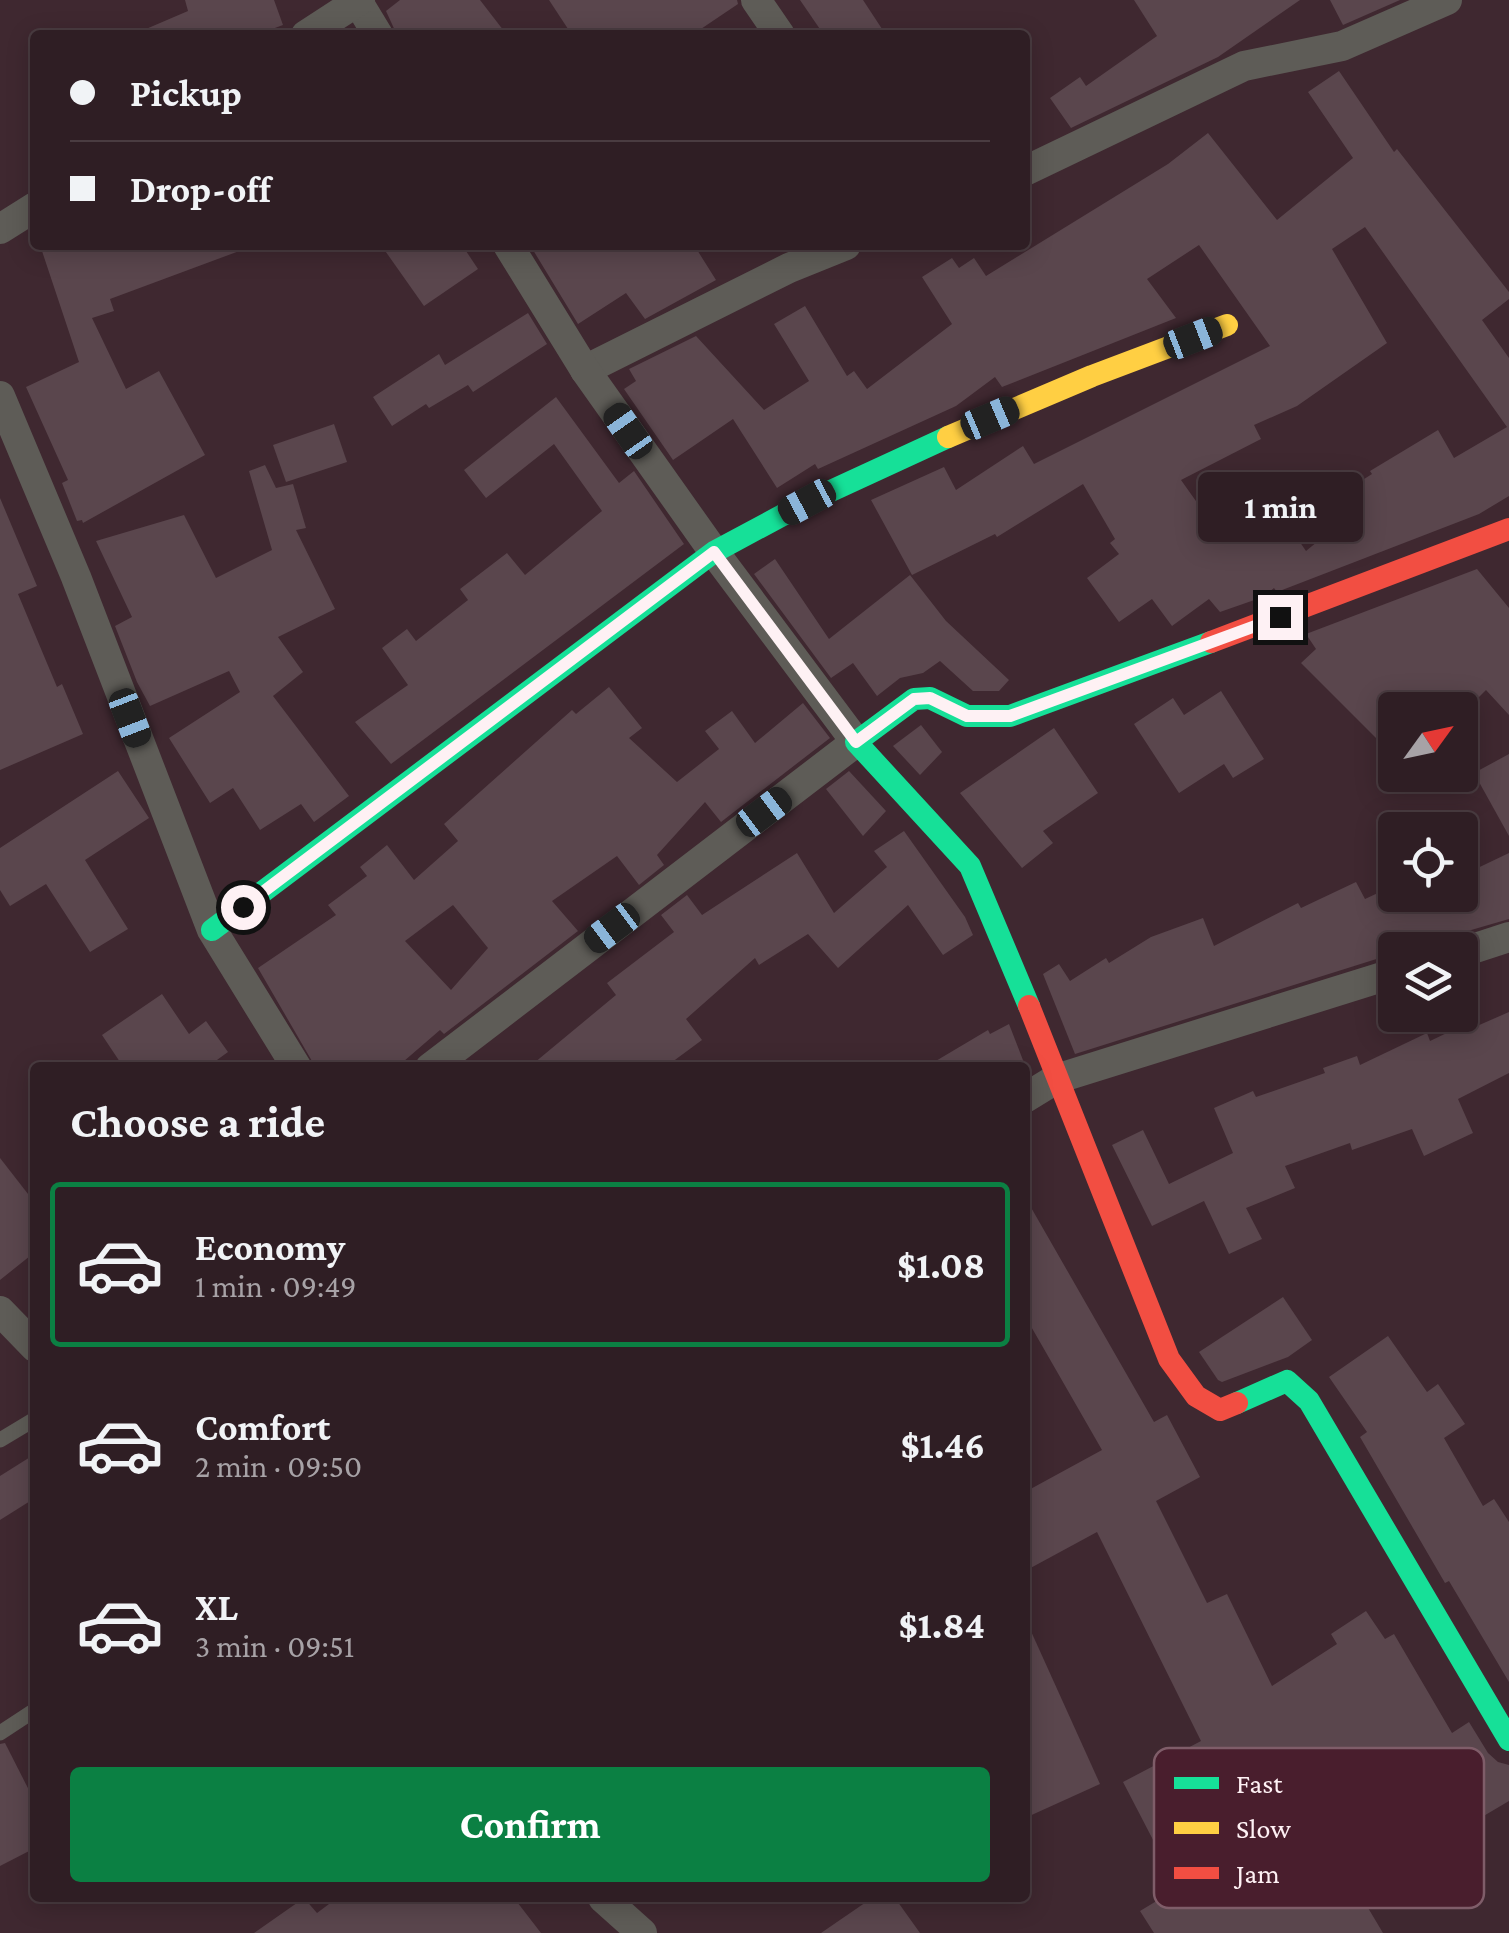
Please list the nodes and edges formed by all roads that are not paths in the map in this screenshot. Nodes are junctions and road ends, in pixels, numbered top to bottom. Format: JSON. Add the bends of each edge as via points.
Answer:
{"nodes":[{"id":1,"x":756,"y":0,"type":"edge"},
{"id":2,"x":1447,"y":0,"type":"edge"},
{"id":3,"x":359,"y":1,"type":"edge"},
{"id":4,"x":314,"y":30,"type":"edge"},
{"id":5,"x":375,"y":30,"type":"edge"},
{"id":6,"x":777,"y":30,"type":"edge"},
{"id":7,"x":1030,"y":168,"type":"edge"},
{"id":8,"x":30,"y":210,"type":"edge"},
{"id":9,"x":0,"y":229,"type":"edge"},
{"id":10,"x":511,"y":250,"type":"edge"},
{"id":11,"x":834,"y":250,"type":"edge"},
{"id":12,"x":1226,"y":325,"type":"dead end"},
{"id":13,"x":585,"y":370,"type":"junction"},
{"id":14,"x":0,"y":396,"type":"edge"},
{"id":15,"x":1509,"y":529,"type":"edge"},
{"id":16,"x":714,"y":552,"type":"junction"},
{"id":17,"x":856,"y":742,"type":"junction"},
{"id":18,"x":212,"y":930,"type":"junction"},
{"id":19,"x":1509,"y":937,"type":"edge"},
{"id":20,"x":1478,"y":947,"type":"edge"},
{"id":21,"x":1378,"y":978,"type":"edge"},
{"id":22,"x":293,"y":1062,"type":"edge"},
{"id":23,"x":438,"y":1062,"type":"edge"},
{"id":24,"x":1056,"y":1079,"type":"junction"},
{"id":25,"x":1030,"y":1095,"type":"edge"},
{"id":26,"x":0,"y":1311,"type":"edge"},
{"id":27,"x":30,"y":1342,"type":"edge"},
{"id":28,"x":30,"y":1422,"type":"edge"},
{"id":29,"x":0,"y":1440,"type":"edge"},
{"id":30,"x":30,"y":1713,"type":"edge"},
{"id":31,"x":0,"y":1733,"type":"edge"},
{"id":32,"x":1509,"y":1740,"type":"edge"},
{"id":33,"x":607,"y":1902,"type":"edge"},
{"id":34,"x":642,"y":1933,"type":"edge"}],
"edges":[{"from":1,"to":6,"type":"street"},
{"from":2,"to":7,"type":"street","via":[[1342,46],[1244,66]]},
{"from":3,"to":4,"type":"street"},
{"from":3,"to":5,"type":"street"},
{"from":8,"to":9,"type":"street"},
{"from":10,"to":13,"type":"street"},
{"from":11,"to":13,"type":"street"},
{"from":12,"to":16,"type":"street","via":[[957,433]]},
{"from":13,"to":16,"type":"street"},
{"from":14,"to":18,"type":"street"},
{"from":15,"to":17,"type":"street","via":[[1010,716],[967,716],[930,698],[914,699]]},
{"from":16,"to":17,"type":"street"},
{"from":16,"to":18,"type":"street"},
{"from":17,"to":23,"type":"street"},
{"from":17,"to":24,"type":"street","via":[[970,866]]},
{"from":18,"to":22,"type":"street"},
{"from":19,"to":20,"type":"street"},
{"from":21,"to":24,"type":"street"},
{"from":24,"to":25,"type":"street"},
{"from":24,"to":32,"type":"street","via":[[1169,1359],[1196,1396],[1220,1410],[1288,1381],[1309,1401]]},
{"from":26,"to":27,"type":"street"},
{"from":28,"to":29,"type":"lane"},
{"from":30,"to":31,"type":"lane"},
{"from":33,"to":34,"type":"street"}]}
